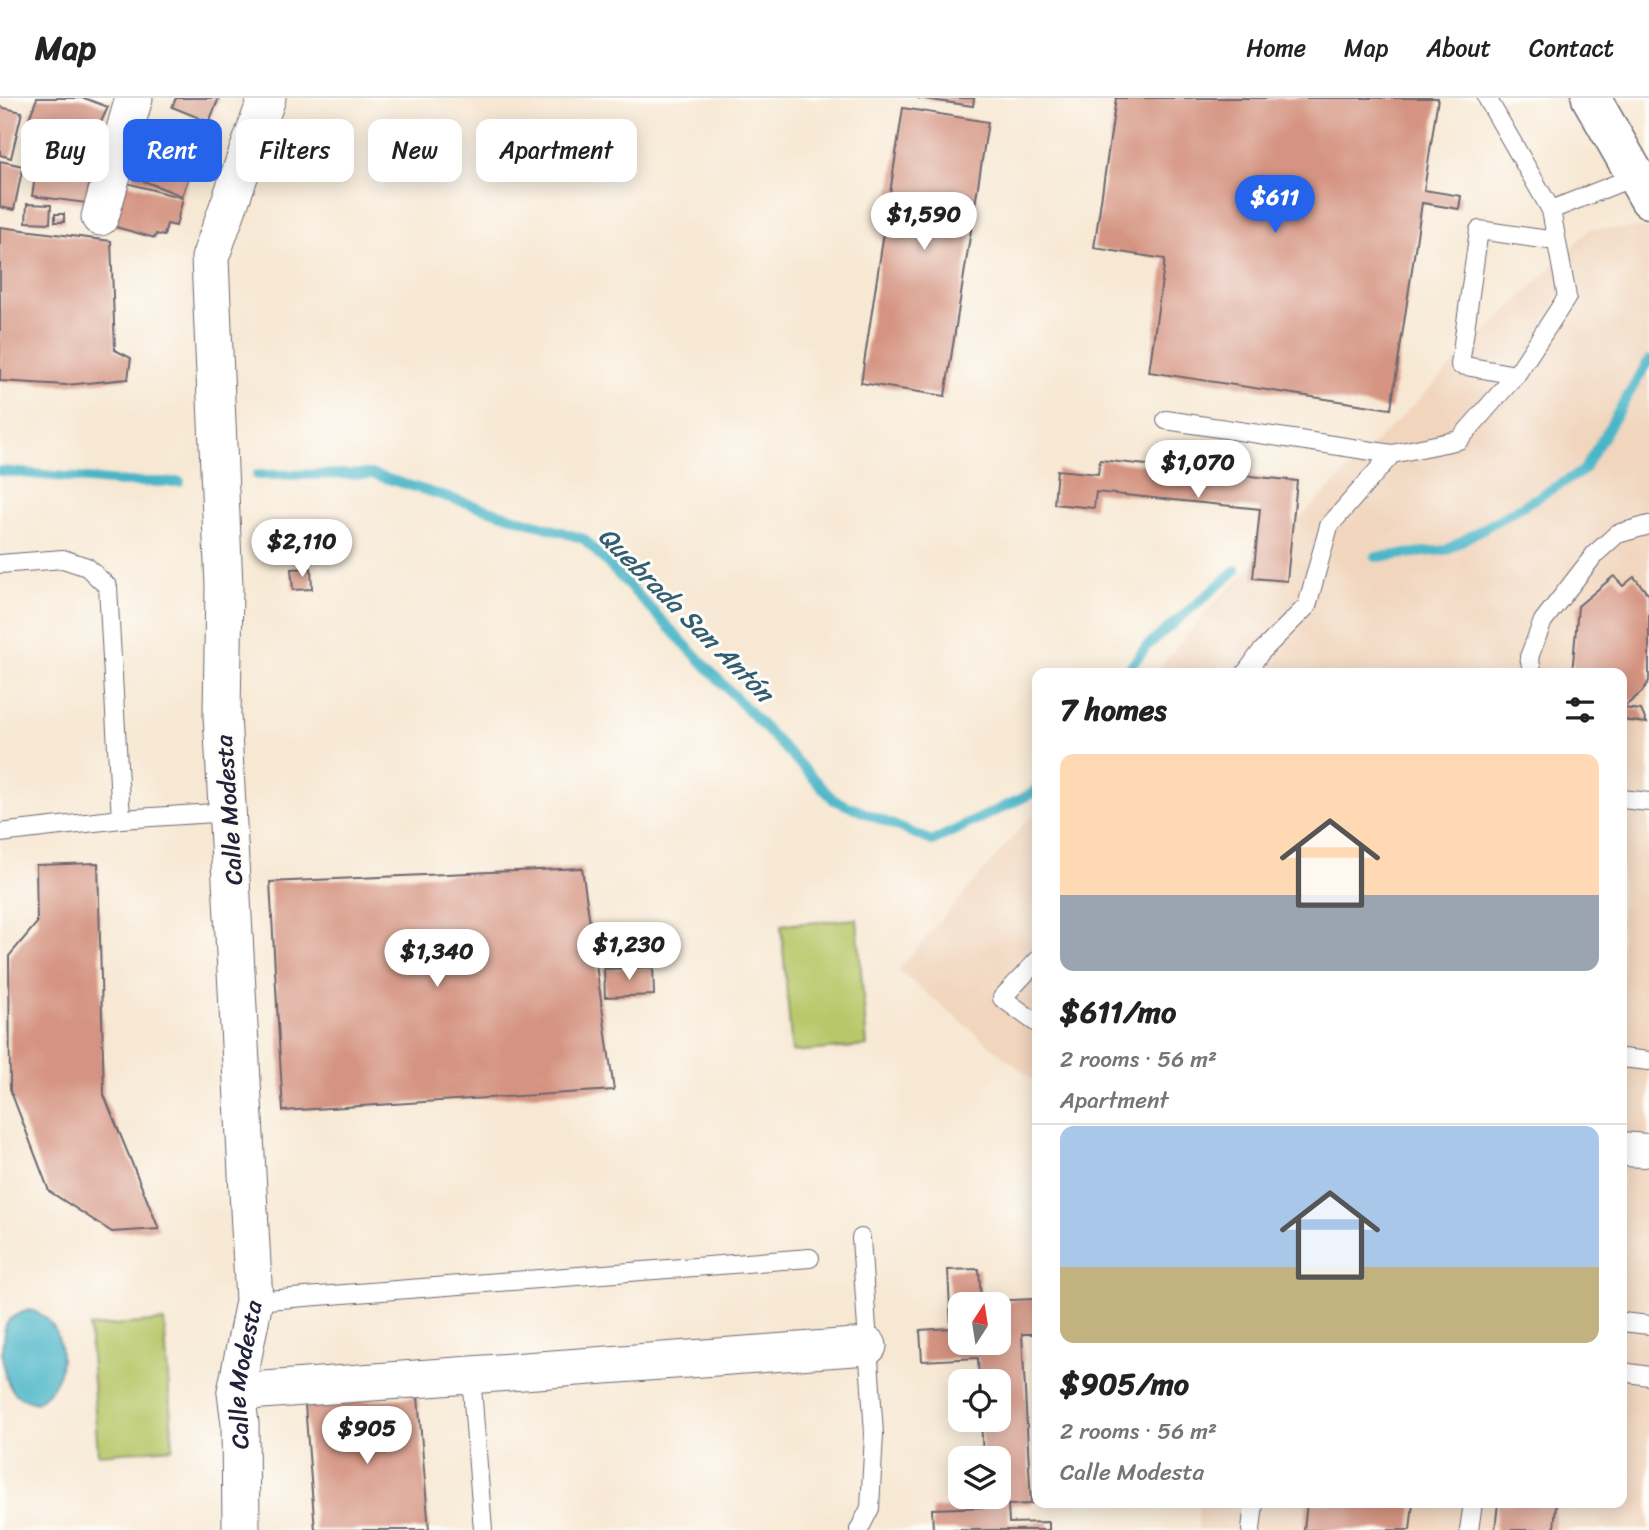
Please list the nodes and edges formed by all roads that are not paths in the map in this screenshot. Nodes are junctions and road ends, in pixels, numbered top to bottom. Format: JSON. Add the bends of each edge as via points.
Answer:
{"nodes":[{"id":1,"x":134,"y":98,"type":"edge"},
{"id":2,"x":267,"y":98,"type":"edge"},
{"id":3,"x":1487,"y":98,"type":"edge"},
{"id":4,"x":1591,"y":98,"type":"edge"},
{"id":5,"x":1642,"y":188,"type":"edge"},
{"id":6,"x":1551,"y":210,"type":"junction"},
{"id":7,"x":100,"y":217,"type":"dead end"},
{"id":8,"x":1556,"y":241,"type":"junction"},
{"id":9,"x":1516,"y":376,"type":"junction"},
{"id":10,"x":1166,"y":420,"type":"dead end"},
{"id":11,"x":1392,"y":454,"type":"junction"},
{"id":12,"x":1649,"y":525,"type":"edge"},
{"id":13,"x":0,"y":564,"type":"edge"},
{"id":14,"x":1249,"y":668,"type":"edge"},
{"id":15,"x":1532,"y":668,"type":"edge"},
{"id":16,"x":1627,"y":800,"type":"edge"},
{"id":17,"x":1649,"y":802,"type":"edge"},
{"id":18,"x":230,"y":812,"type":"junction"},
{"id":19,"x":121,"y":819,"type":"junction"},
{"id":20,"x":0,"y":833,"type":"edge"},
{"id":21,"x":1032,"y":966,"type":"edge"},
{"id":22,"x":1032,"y":1020,"type":"edge"},
{"id":23,"x":1627,"y":1060,"type":"edge"},
{"id":24,"x":1649,"y":1062,"type":"edge"},
{"id":25,"x":1627,"y":1141,"type":"edge"},
{"id":26,"x":1649,"y":1146,"type":"edge"},
{"id":27,"x":1649,"y":1154,"type":"edge"},
{"id":28,"x":1627,"y":1157,"type":"edge"},
{"id":29,"x":861,"y":1238,"type":"dead end"},
{"id":30,"x":810,"y":1258,"type":"dead end"},
{"id":31,"x":254,"y":1301,"type":"junction"},
{"id":32,"x":1627,"y":1323,"type":"edge"},
{"id":33,"x":1649,"y":1325,"type":"edge"},
{"id":34,"x":868,"y":1346,"type":"junction"},
{"id":35,"x":1627,"y":1373,"type":"edge"},
{"id":36,"x":471,"y":1375,"type":"junction"},
{"id":37,"x":1649,"y":1376,"type":"edge"},
{"id":38,"x":236,"y":1392,"type":"junction"},
{"id":39,"x":1253,"y":1508,"type":"edge"},
{"id":40,"x":1472,"y":1508,"type":"edge"},
{"id":41,"x":241,"y":1530,"type":"edge"},
{"id":42,"x":483,"y":1530,"type":"edge"},
{"id":43,"x":859,"y":1530,"type":"edge"},
{"id":44,"x":1251,"y":1530,"type":"edge"},
{"id":45,"x":1469,"y":1530,"type":"edge"}],
"edges":[{"from":1,"to":7,"type":"street"},
{"from":2,"to":18,"type":"street","name":"Calle Modesta","via":[[209,258],[224,586],[222,715]]},
{"from":3,"to":6,"type":"lane"},
{"from":4,"to":5,"type":"street"},
{"from":5,"to":6,"type":"lane"},
{"from":6,"to":8,"type":"lane"},
{"from":8,"to":9,"type":"lane","via":[[1567,298]]},
{"from":8,"to":9,"type":"lane","via":[[1479,230],[1460,365]]},
{"from":9,"to":11,"type":"lane","via":[[1459,440]]},
{"from":10,"to":11,"type":"lane"},
{"from":11,"to":14,"type":"lane","via":[[1329,526],[1307,606]]},
{"from":12,"to":15,"type":"lane","via":[[1617,534],[1595,554],[1544,621],[1529,657]]},
{"from":13,"to":19,"type":"lane","via":[[63,559],[87,568],[108,587]]},
{"from":16,"to":17,"type":"lane"},
{"from":18,"to":19,"type":"lane"},
{"from":18,"to":31,"type":"street","name":"Calle Modesta"},
{"from":19,"to":20,"type":"lane"},
{"from":21,"to":22,"type":"lane","via":[[1002,998]]},
{"from":23,"to":24,"type":"lane"},
{"from":25,"to":26,"type":"lane"},
{"from":27,"to":28,"type":"lane"},
{"from":29,"to":34,"type":"lane"},
{"from":30,"to":31,"type":"lane"},
{"from":31,"to":38,"type":"street","name":"Calle Modesta"},
{"from":32,"to":33,"type":"lane"},
{"from":34,"to":36,"type":"street"},
{"from":34,"to":43,"type":"lane","via":[[874,1434],[870,1508]]},
{"from":35,"to":37,"type":"lane"},
{"from":36,"to":38,"type":"street"},
{"from":36,"to":42,"type":"lane"},
{"from":38,"to":41,"type":"street","name":"Calle Modesta"},
{"from":39,"to":44,"type":"lane"},
{"from":40,"to":45,"type":"lane"}]}
